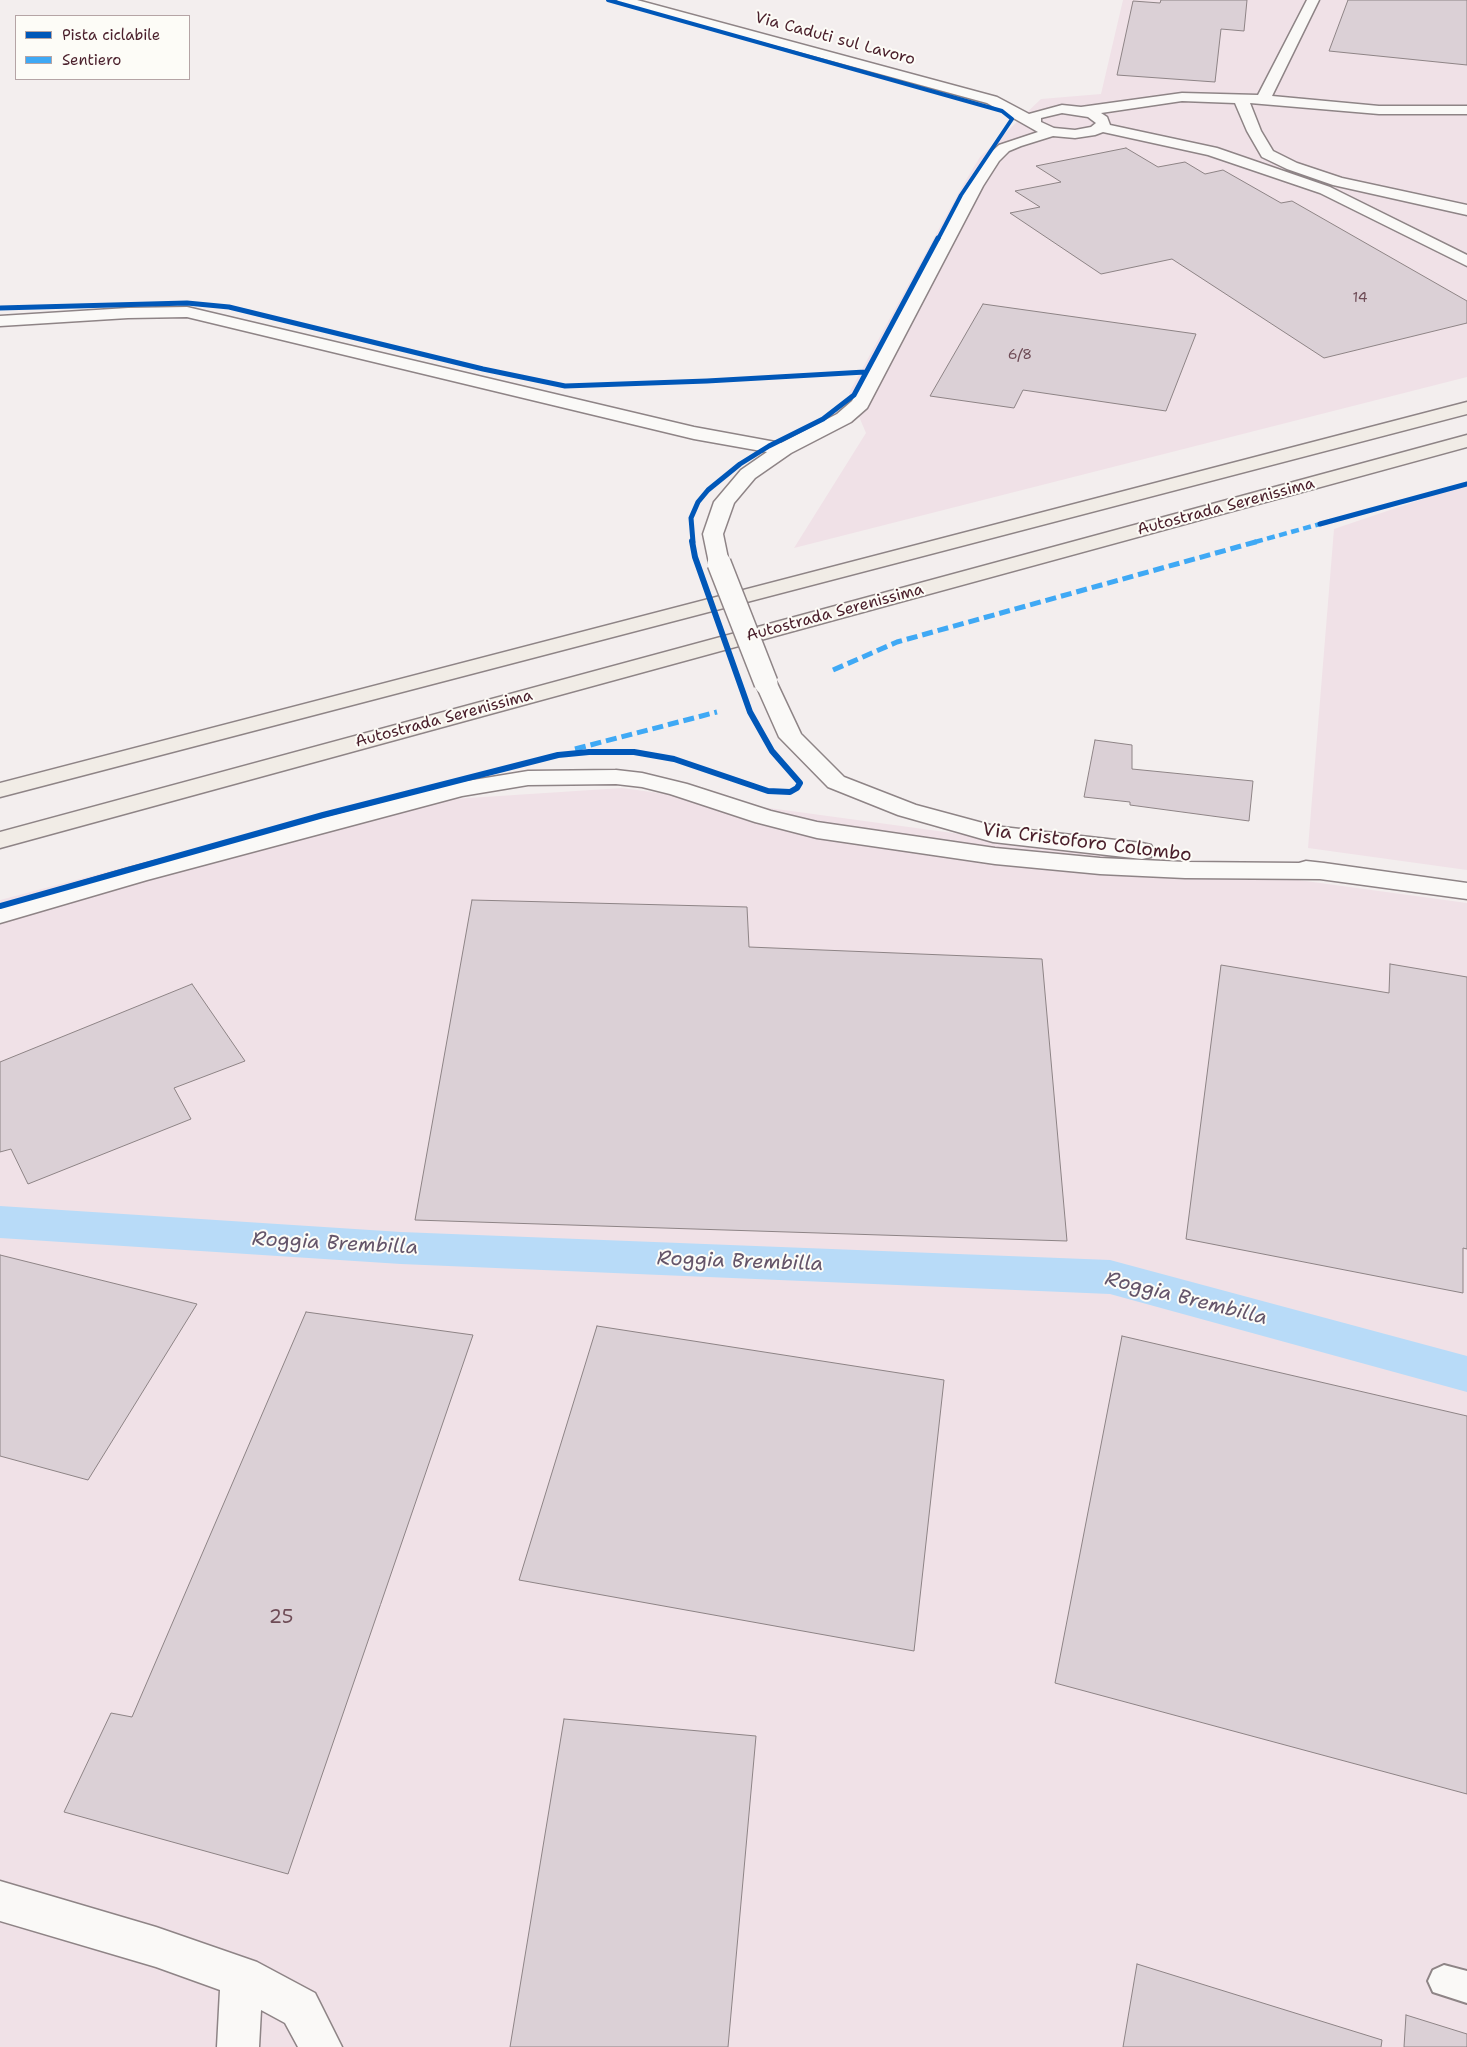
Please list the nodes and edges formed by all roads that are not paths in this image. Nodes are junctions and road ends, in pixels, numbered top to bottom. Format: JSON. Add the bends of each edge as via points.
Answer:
{"nodes":[{"id":1,"x":623,"y":0,"type":"edge"},
{"id":2,"x":1313,"y":0,"type":"edge"},
{"id":3,"x":1241,"y":99,"type":"junction"},
{"id":4,"x":1263,"y":99,"type":"junction"},
{"id":5,"x":1467,"y":110,"type":"edge"},
{"id":6,"x":1083,"y":111,"type":"junction"},
{"id":7,"x":1034,"y":122,"type":"junction"},
{"id":8,"x":1101,"y":127,"type":"junction"},
{"id":9,"x":1052,"y":132,"type":"junction"},
{"id":10,"x":1467,"y":210,"type":"edge"},
{"id":11,"x":1467,"y":261,"type":"edge"},
{"id":12,"x":0,"y":321,"type":"edge"},
{"id":13,"x":1467,"y":408,"type":"edge"},
{"id":14,"x":694,"y":433,"type":"junction"},
{"id":15,"x":1467,"y":441,"type":"edge"},
{"id":16,"x":784,"y":448,"type":"junction"},
{"id":17,"x":748,"y":474,"type":"junction"},
{"id":18,"x":0,"y":790,"type":"edge"},
{"id":19,"x":0,"y":840,"type":"edge"},
{"id":20,"x":1324,"y":871,"type":"junction"},
{"id":21,"x":1467,"y":891,"type":"edge"},
{"id":22,"x":0,"y":915,"type":"edge"},
{"id":23,"x":0,"y":1901,"type":"edge"},
{"id":24,"x":242,"y":1977,"type":"junction"},
{"id":25,"x":238,"y":2047,"type":"edge"},
{"id":26,"x":321,"y":2047,"type":"edge"}],
"edges":[{"from":1,"to":7,"type":"street","name":"Via Caduti sul Lavoro","via":[[992,100]]},
{"from":2,"to":4,"type":"street"},
{"from":3,"to":4,"type":"street"},
{"from":3,"to":6,"type":"street","via":[[1182,97]]},
{"from":3,"to":10,"type":"street","via":[[1267,154],[1338,182]]},
{"from":4,"to":5,"type":"street","via":[[1378,110]]},
{"from":6,"to":7,"type":"street","via":[[1062,109],[1042,112],[1033,118]]},
{"from":6,"to":8,"type":"street","via":[[1102,120]]},
{"from":7,"to":9,"type":"street","name":"Via Caduti sul Lavoro"},
{"from":8,"to":9,"type":"street","name":"Via Caduti sul Lavoro","via":[[1086,133]]},
{"from":8,"to":11,"type":"street","via":[[1212,151],[1325,190]]},
{"from":9,"to":16,"type":"street","via":[[1004,148],[993,158],[975,186],[860,404],[844,418]]},
{"from":12,"to":14,"type":"street","via":[[187,312]]},
{"from":13,"to":18,"type":"highway","name":"Autostrada Serenissima"},
{"from":14,"to":16,"type":"street"},
{"from":14,"to":17,"type":"street","via":[[725,448]]},
{"from":15,"to":19,"type":"highway","name":"Autostrada Serenissima"},
{"from":16,"to":17,"type":"street","name":"Via Cristoforo Colombo"},
{"from":17,"to":20,"type":"street","name":"Via Cristoforo Colombo","bridge":true,"via":[[724,502],[713,534],[719,563],[791,737],[836,782],[906,810],[993,834]]},
{"from":20,"to":21,"type":"street","name":"Via Cristoforo Colombo"},
{"from":20,"to":22,"type":"street","via":[[1185,870],[995,856],[817,830],[642,780],[616,777],[528,778],[461,789],[138,874]]},
{"from":23,"to":24,"type":"street","via":[[156,1947]]},
{"from":24,"to":25,"type":"street"},
{"from":24,"to":26,"type":"street","via":[[300,2008]]}]}
